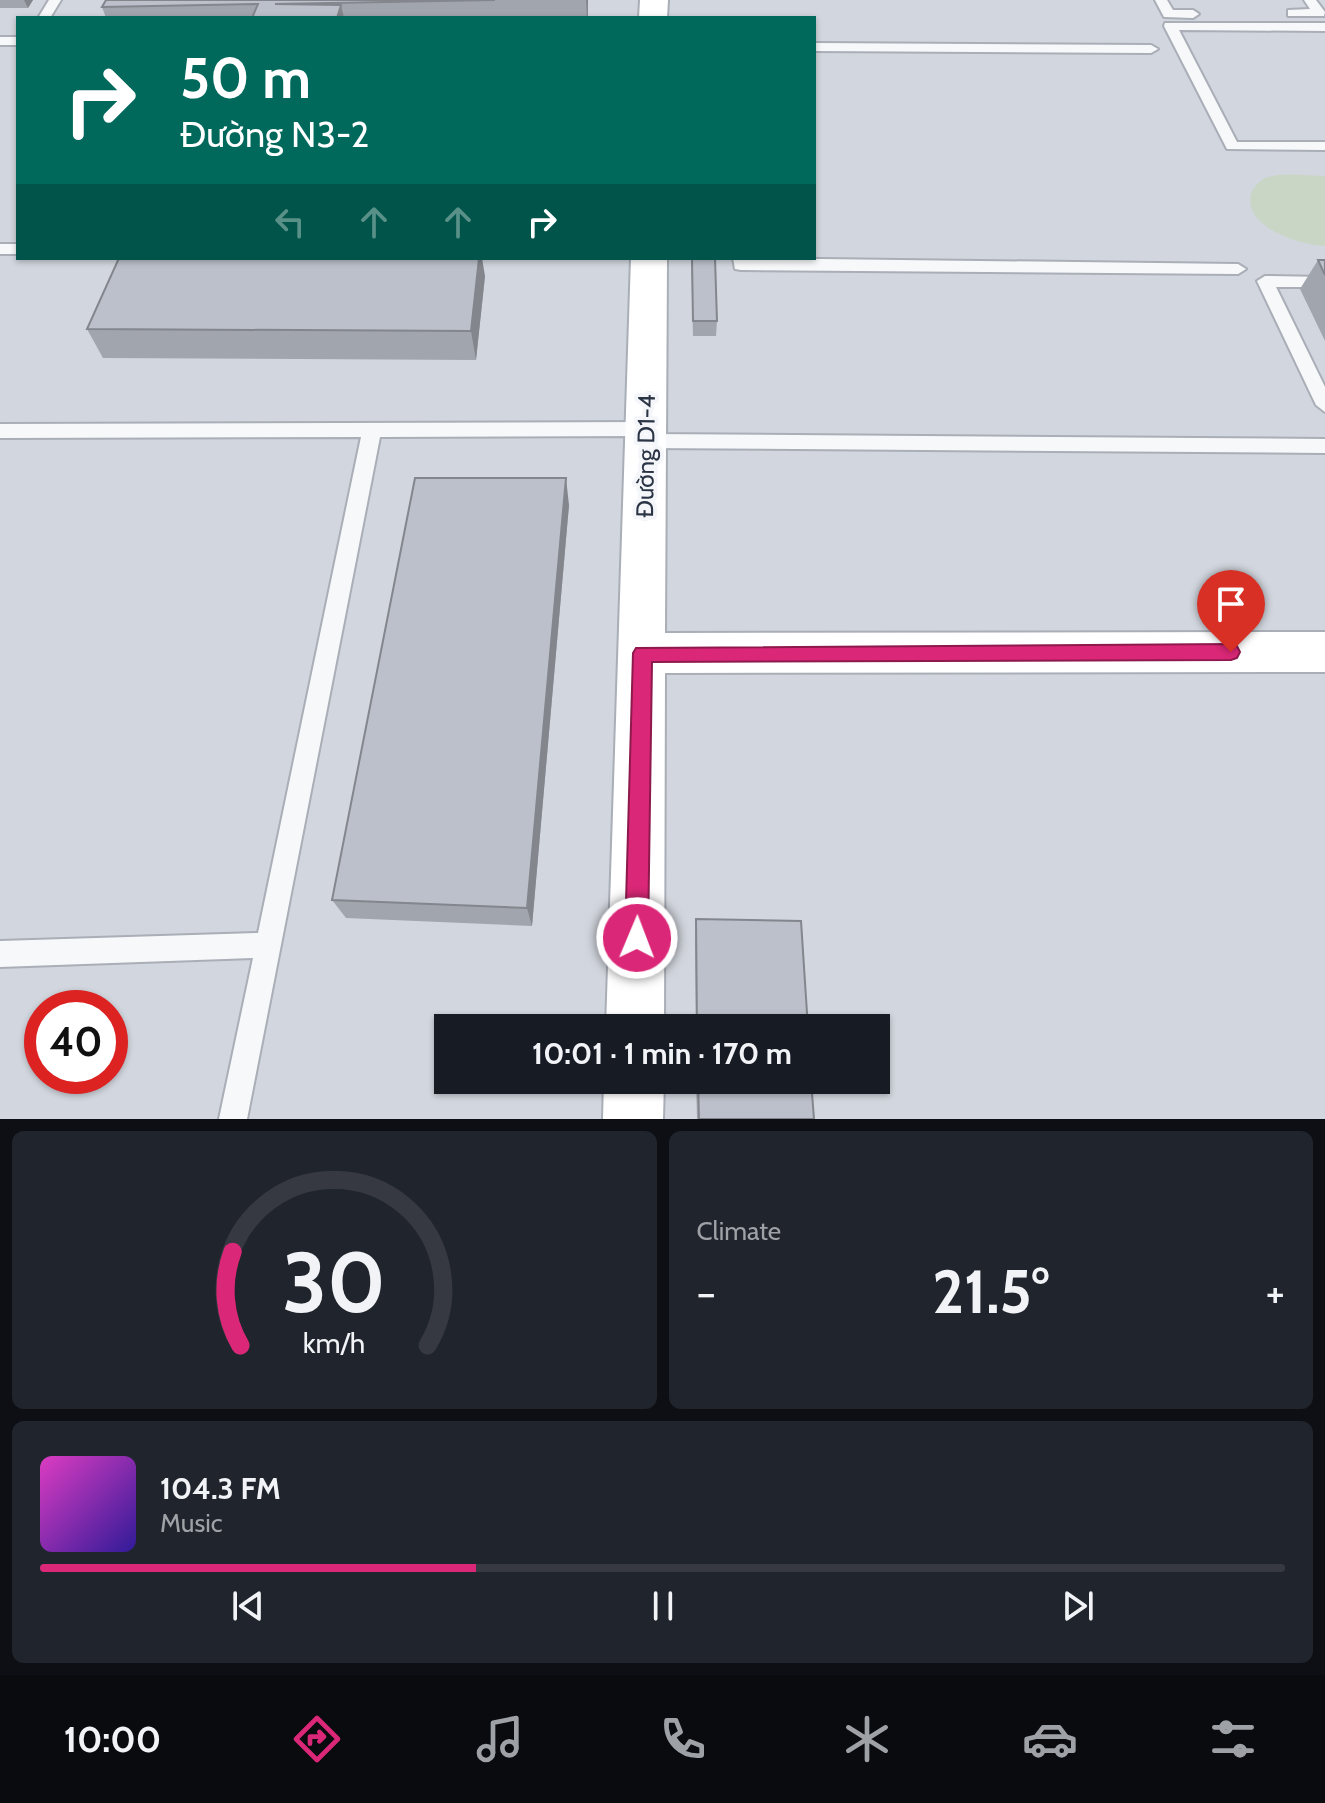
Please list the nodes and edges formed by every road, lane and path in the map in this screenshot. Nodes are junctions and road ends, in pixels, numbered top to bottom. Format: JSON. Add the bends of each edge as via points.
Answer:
{"nodes":[{"id":1,"x":1161,"y":0,"type":"edge"},
{"id":2,"x":1310,"y":0,"type":"edge"},
{"id":3,"x":1325,"y":27,"type":"edge"},
{"id":4,"x":816,"y":47,"type":"edge"},
{"id":5,"x":1151,"y":49,"type":"dead end"},
{"id":6,"x":1325,"y":146,"type":"edge"},
{"id":7,"x":649,"y":260,"type":"edge"},
{"id":8,"x":741,"y":260,"type":"edge"},
{"id":9,"x":1238,"y":269,"type":"dead end"},
{"id":10,"x":1325,"y":282,"type":"edge"},
{"id":11,"x":1325,"y":405,"type":"edge"},
{"id":12,"x":372,"y":430,"type":"junction"},
{"id":13,"x":0,"y":431,"type":"edge"},
{"id":14,"x":646,"y":435,"type":"junction"},
{"id":15,"x":1325,"y":446,"type":"edge"},
{"id":16,"x":1325,"y":652,"type":"edge"},
{"id":17,"x":643,"y":653,"type":"junction"},
{"id":18,"x":269,"y":945,"type":"junction"},
{"id":19,"x":0,"y":954,"type":"edge"},
{"id":20,"x":635,"y":1014,"type":"edge"},
{"id":21,"x":634,"y":1094,"type":"edge"},
{"id":22,"x":233,"y":1119,"type":"edge"},
{"id":23,"x":633,"y":1119,"type":"edge"}],
"edges":[{"from":1,"to":2,"type":"lane","via":[[1169,14],[1319,13]]},
{"from":3,"to":6,"type":"lane","via":[[1170,26],[1232,146]]},
{"from":4,"to":5,"type":"lane"},
{"from":7,"to":14,"type":"street","name":"Đường D1-4"},
{"from":8,"to":9,"type":"lane","via":[[741,265]]},
{"from":10,"to":11,"type":"lane","via":[[1265,281]]},
{"from":12,"to":13,"type":"lane"},
{"from":12,"to":14,"type":"lane"},
{"from":12,"to":18,"type":"lane"},
{"from":14,"to":15,"type":"lane"},
{"from":14,"to":17,"type":"street","name":"Đường D1-4"},
{"from":16,"to":17,"type":"street"},
{"from":17,"to":20,"type":"street","name":"Đường D1-4"},
{"from":18,"to":19,"type":"lane"},
{"from":18,"to":22,"type":"lane"},
{"from":21,"to":23,"type":"street"}]}
